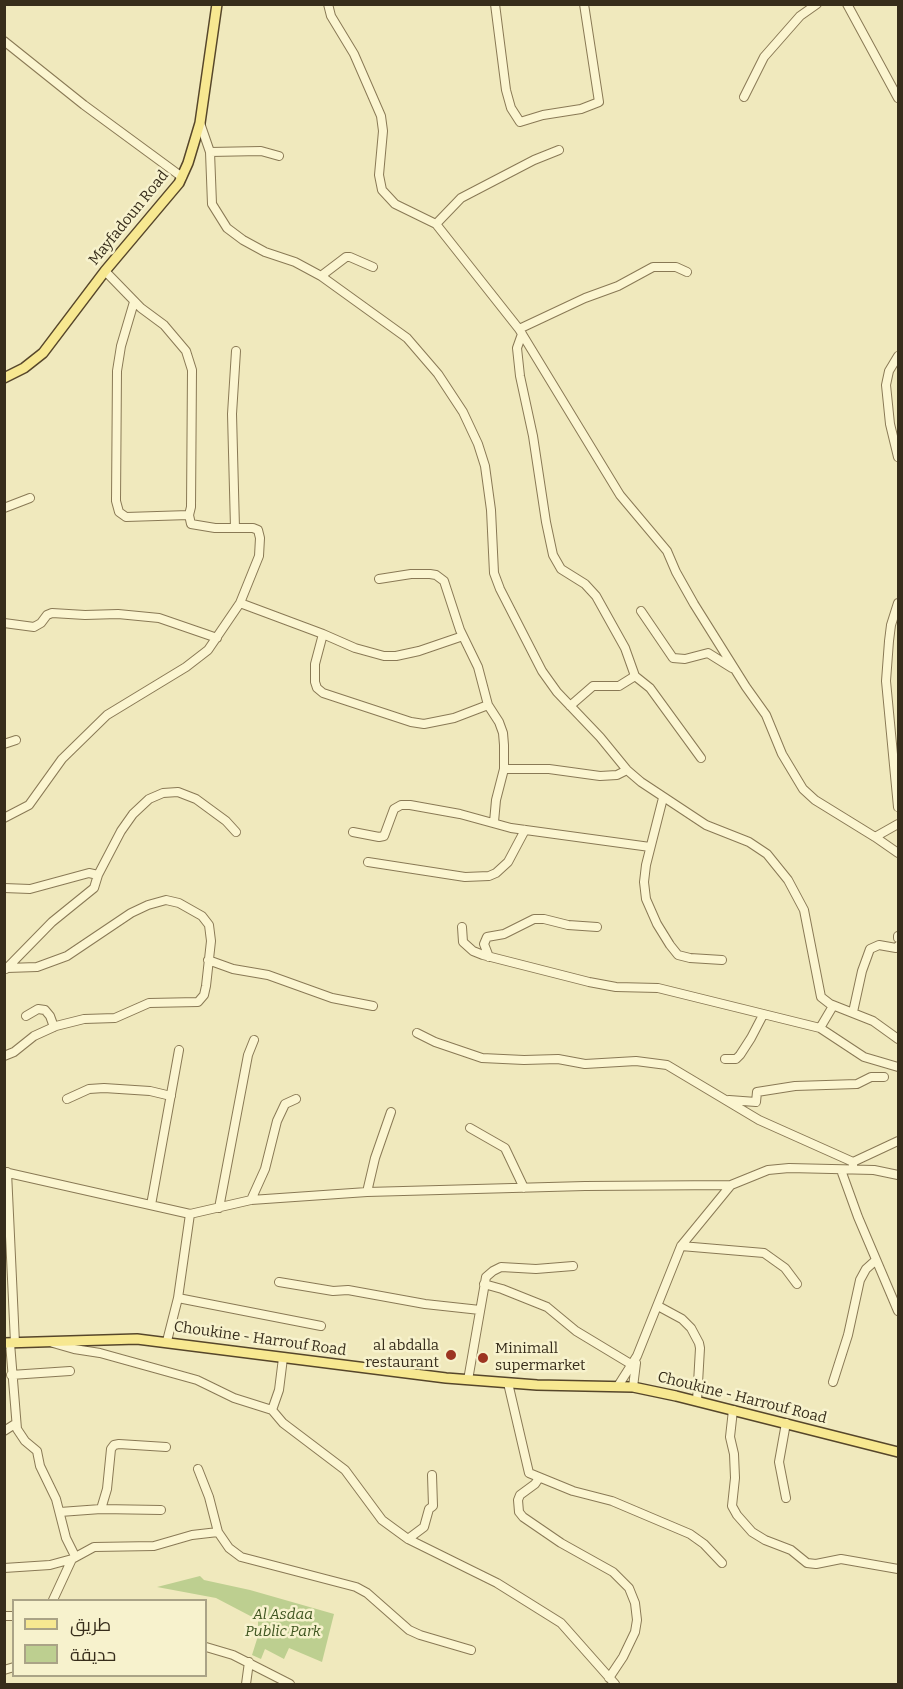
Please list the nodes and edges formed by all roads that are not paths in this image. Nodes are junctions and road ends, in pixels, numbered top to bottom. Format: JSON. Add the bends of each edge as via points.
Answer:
{"nodes":[{"id":1,"x":217,"y":4,"type":"edge"},
{"id":2,"x":328,"y":4,"type":"edge"},
{"id":3,"x":495,"y":4,"type":"edge"},
{"id":4,"x":584,"y":4,"type":"edge"},
{"id":5,"x":817,"y":4,"type":"edge"},
{"id":6,"x":847,"y":4,"type":"edge"},
{"id":7,"x":4,"y":41,"type":"edge"},
{"id":8,"x":744,"y":97,"type":"dead end"},
{"id":9,"x":898,"y":98,"type":"edge"},
{"id":10,"x":200,"y":123,"type":"junction"},
{"id":11,"x":559,"y":150,"type":"dead end"},
{"id":12,"x":210,"y":152,"type":"junction"},
{"id":13,"x":279,"y":156,"type":"dead end"},
{"id":14,"x":182,"y":177,"type":"junction"},
{"id":15,"x":436,"y":224,"type":"junction"},
{"id":16,"x":373,"y":267,"type":"dead end"},
{"id":17,"x":105,"y":271,"type":"junction"},
{"id":18,"x":687,"y":272,"type":"dead end"},
{"id":19,"x":321,"y":276,"type":"junction"},
{"id":20,"x":134,"y":302,"type":"junction"},
{"id":21,"x":521,"y":331,"type":"junction"},
{"id":22,"x":236,"y":351,"type":"dead end"},
{"id":23,"x":898,"y":356,"type":"edge"},
{"id":24,"x":4,"y":378,"type":"edge"},
{"id":25,"x":898,"y":457,"type":"edge"},
{"id":26,"x":30,"y":498,"type":"dead end"},
{"id":27,"x":5,"y":507,"type":"edge"},
{"id":28,"x":189,"y":515,"type":"junction"},
{"id":29,"x":235,"y":528,"type":"junction"},
{"id":30,"x":379,"y":579,"type":"dead end"},
{"id":31,"x":240,"y":603,"type":"junction"},
{"id":32,"x":898,"y":603,"type":"edge"},
{"id":33,"x":641,"y":611,"type":"dead end"},
{"id":34,"x":4,"y":623,"type":"edge"},
{"id":35,"x":323,"y":634,"type":"junction"},
{"id":36,"x":463,"y":636,"type":"junction"},
{"id":37,"x":217,"y":638,"type":"junction"},
{"id":38,"x":736,"y":671,"type":"junction"},
{"id":39,"x":635,"y":676,"type":"junction"},
{"id":40,"x":488,"y":705,"type":"junction"},
{"id":41,"x":570,"y":706,"type":"junction"},
{"id":42,"x":16,"y":740,"type":"dead end"},
{"id":43,"x":4,"y":744,"type":"edge"},
{"id":44,"x":701,"y":758,"type":"dead end"},
{"id":45,"x":504,"y":769,"type":"junction"},
{"id":46,"x":627,"y":770,"type":"junction"},
{"id":47,"x":898,"y":793,"type":"edge"},
{"id":48,"x":663,"y":798,"type":"junction"},
{"id":49,"x":898,"y":807,"type":"edge"},
{"id":50,"x":4,"y":818,"type":"edge"},
{"id":51,"x":494,"y":822,"type":"junction"},
{"id":52,"x":898,"y":824,"type":"edge"},
{"id":53,"x":525,"y":830,"type":"junction"},
{"id":54,"x":236,"y":832,"type":"dead end"},
{"id":55,"x":353,"y":832,"type":"dead end"},
{"id":56,"x":875,"y":837,"type":"junction"},
{"id":57,"x":650,"y":847,"type":"junction"},
{"id":58,"x":898,"y":853,"type":"edge"},
{"id":59,"x":368,"y":862,"type":"dead end"},
{"id":60,"x":98,"y":875,"type":"junction"},
{"id":61,"x":4,"y":888,"type":"edge"},
{"id":62,"x":462,"y":927,"type":"dead end"},
{"id":63,"x":597,"y":927,"type":"dead end"},
{"id":64,"x":898,"y":946,"type":"edge"},
{"id":65,"x":489,"y":957,"type":"junction"},
{"id":66,"x":208,"y":960,"type":"junction"},
{"id":67,"x":722,"y":960,"type":"dead end"},
{"id":68,"x":6,"y":969,"type":"edge"},
{"id":69,"x":374,"y":1005,"type":"dead end"},
{"id":70,"x":833,"y":1006,"type":"junction"},
{"id":71,"x":853,"y":1012,"type":"junction"},
{"id":72,"x":763,"y":1015,"type":"junction"},
{"id":73,"x":27,"y":1016,"type":"dead end"},
{"id":74,"x":54,"y":1027,"type":"junction"},
{"id":75,"x":820,"y":1028,"type":"junction"},
{"id":76,"x":417,"y":1033,"type":"dead end"},
{"id":77,"x":898,"y":1039,"type":"edge"},
{"id":78,"x":254,"y":1040,"type":"dead end"},
{"id":79,"x":179,"y":1050,"type":"dead end"},
{"id":80,"x":4,"y":1056,"type":"edge"},
{"id":81,"x":724,"y":1059,"type":"dead end"},
{"id":82,"x":898,"y":1067,"type":"edge"},
{"id":83,"x":884,"y":1077,"type":"dead end"},
{"id":84,"x":171,"y":1096,"type":"junction"},
{"id":85,"x":720,"y":1097,"type":"junction"},
{"id":86,"x":67,"y":1099,"type":"dead end"},
{"id":87,"x":296,"y":1099,"type":"dead end"},
{"id":88,"x":391,"y":1112,"type":"dead end"},
{"id":89,"x":470,"y":1128,"type":"dead end"},
{"id":90,"x":898,"y":1141,"type":"edge"},
{"id":91,"x":853,"y":1166,"type":"junction"},
{"id":92,"x":841,"y":1170,"type":"junction"},
{"id":93,"x":6,"y":1172,"type":"edge"},
{"id":94,"x":898,"y":1175,"type":"edge"},
{"id":95,"x":731,"y":1185,"type":"junction"},
{"id":96,"x":524,"y":1188,"type":"junction"},
{"id":97,"x":367,"y":1192,"type":"junction"},
{"id":98,"x":250,"y":1200,"type":"junction"},
{"id":99,"x":152,"y":1205,"type":"junction"},
{"id":100,"x":219,"y":1208,"type":"junction"},
{"id":101,"x":190,"y":1214,"type":"junction"},
{"id":102,"x":681,"y":1246,"type":"junction"},
{"id":103,"x":876,"y":1260,"type":"junction"},
{"id":104,"x":573,"y":1266,"type":"dead end"},
{"id":105,"x":279,"y":1282,"type":"dead end"},
{"id":106,"x":484,"y":1284,"type":"junction"},
{"id":107,"x":797,"y":1284,"type":"dead end"},
{"id":108,"x":178,"y":1298,"type":"junction"},
{"id":109,"x":658,"y":1306,"type":"junction"},
{"id":110,"x":480,"y":1310,"type":"junction"},
{"id":111,"x":898,"y":1311,"type":"edge"},
{"id":112,"x":321,"y":1326,"type":"dead end"},
{"id":113,"x":47,"y":1341,"type":"junction"},
{"id":114,"x":167,"y":1341,"type":"junction"},
{"id":115,"x":10,"y":1343,"type":"edge"},
{"id":116,"x":283,"y":1358,"type":"junction"},
{"id":117,"x":634,"y":1366,"type":"junction"},
{"id":118,"x":70,"y":1371,"type":"dead end"},
{"id":119,"x":11,"y":1375,"type":"junction"},
{"id":120,"x":468,"y":1380,"type":"junction"},
{"id":121,"x":833,"y":1382,"type":"dead end"},
{"id":122,"x":508,"y":1383,"type":"junction"},
{"id":123,"x":618,"y":1386,"type":"junction"},
{"id":124,"x":633,"y":1387,"type":"junction"},
{"id":125,"x":697,"y":1401,"type":"junction"},
{"id":126,"x":272,"y":1410,"type":"junction"},
{"id":127,"x":733,"y":1410,"type":"junction"},
{"id":128,"x":786,"y":1423,"type":"junction"},
{"id":129,"x":15,"y":1424,"type":"junction"},
{"id":130,"x":4,"y":1431,"type":"edge"},
{"id":131,"x":166,"y":1447,"type":"dead end"},
{"id":132,"x":898,"y":1452,"type":"edge"},
{"id":133,"x":198,"y":1469,"type":"dead end"},
{"id":134,"x":432,"y":1475,"type":"dead end"},
{"id":135,"x":539,"y":1478,"type":"junction"},
{"id":136,"x":786,"y":1498,"type":"dead end"},
{"id":137,"x":101,"y":1509,"type":"junction"},
{"id":138,"x":161,"y":1510,"type":"dead end"},
{"id":139,"x":60,"y":1512,"type":"junction"},
{"id":140,"x":218,"y":1532,"type":"junction"},
{"id":141,"x":408,"y":1539,"type":"junction"},
{"id":142,"x":74,"y":1557,"type":"junction"},
{"id":143,"x":722,"y":1563,"type":"dead end"},
{"id":144,"x":4,"y":1568,"type":"edge"},
{"id":145,"x":898,"y":1569,"type":"edge"},
{"id":146,"x":53,"y":1599,"type":"edge"},
{"id":147,"x":207,"y":1647,"type":"edge"},
{"id":148,"x":471,"y":1650,"type":"dead end"},
{"id":149,"x":249,"y":1662,"type":"junction"},
{"id":150,"x":612,"y":1681,"type":"edge"},
{"id":151,"x":246,"y":1684,"type":"edge"},
{"id":152,"x":290,"y":1684,"type":"edge"}],
"edges":[{"from":1,"to":10,"type":"main road","name":"Mayfadoun Road"},
{"from":2,"to":15,"type":"street","via":[[381,116],[381,190],[395,204]]},
{"from":3,"to":4,"type":"street","via":[[506,90],[510,108],[520,122],[599,102]]},
{"from":5,"to":8,"type":"street","via":[[800,16],[764,57]]},
{"from":6,"to":9,"type":"street"},
{"from":7,"to":14,"type":"street"},
{"from":10,"to":12,"type":"street"},
{"from":10,"to":14,"type":"main road","name":"Mayfadoun Road"},
{"from":11,"to":15,"type":"street","via":[[461,198]]},
{"from":12,"to":13,"type":"street","via":[[261,151]]},
{"from":12,"to":19,"type":"street","via":[[212,204],[227,228],[258,248]]},
{"from":14,"to":17,"type":"main road","name":"Mayfadoun Road"},
{"from":15,"to":21,"type":"street"},
{"from":16,"to":19,"type":"street","via":[[346,257]]},
{"from":17,"to":20,"type":"street"},
{"from":17,"to":24,"type":"main road","name":"Mayfadoun Road","via":[[43,353]]},
{"from":18,"to":21,"type":"street","via":[[676,267],[653,267]]},
{"from":19,"to":41,"type":"street","via":[[407,338],[463,412],[485,466],[494,573],[542,670]]},
{"from":20,"to":28,"type":"street","via":[[180,342],[192,370]]},
{"from":20,"to":28,"type":"street","via":[[117,371],[116,501],[119,512],[126,517]]},
{"from":21,"to":38,"type":"street","via":[[620,495],[667,551]]},
{"from":21,"to":39,"type":"street","via":[[520,376],[553,555],[561,569],[596,596],[625,648]]},
{"from":22,"to":29,"type":"street","via":[[232,414]]},
{"from":23,"to":25,"type":"street","via":[[886,385]]},
{"from":26,"to":27,"type":"street"},
{"from":28,"to":29,"type":"street","via":[[191,524]]},
{"from":29,"to":31,"type":"street","via":[[258,530],[260,538],[256,564]]},
{"from":30,"to":36,"type":"street","via":[[411,574],[440,578]]},
{"from":31,"to":35,"type":"street"},
{"from":31,"to":37,"type":"street"},
{"from":32,"to":47,"type":"street","via":[[888,641],[886,681]]},
{"from":33,"to":38,"type":"street","via":[[673,658],[708,653]]},
{"from":34,"to":37,"type":"street","via":[[34,627],[52,613],[118,614],[159,618]]},
{"from":35,"to":36,"type":"street","via":[[384,656],[419,651]]},
{"from":35,"to":40,"type":"street","via":[[314,673],[317,688],[323,693],[424,724]]},
{"from":36,"to":40,"type":"street","via":[[478,667]]},
{"from":37,"to":50,"type":"street","via":[[186,667],[107,714],[62,759],[29,805]]},
{"from":38,"to":56,"type":"street","via":[[766,715],[782,754],[803,789]]},
{"from":39,"to":41,"type":"street","via":[[619,686],[593,686]]},
{"from":39,"to":44,"type":"street","via":[[650,688]]},
{"from":40,"to":45,"type":"street","via":[[503,733]]},
{"from":41,"to":46,"type":"street"},
{"from":42,"to":43,"type":"street"},
{"from":45,"to":46,"type":"street","via":[[549,769],[600,776]]},
{"from":45,"to":51,"type":"street"},
{"from":46,"to":48,"type":"street"},
{"from":47,"to":49,"type":"street"},
{"from":48,"to":57,"type":"street"},
{"from":48,"to":70,"type":"street","via":[[706,825],[749,842],[778,867],[804,910],[819,993]]},
{"from":51,"to":53,"type":"street"},
{"from":51,"to":55,"type":"street","via":[[401,805],[394,809],[384,836]]},
{"from":52,"to":56,"type":"street"},
{"from":53,"to":57,"type":"street"},
{"from":53,"to":59,"type":"street","via":[[508,862],[489,876],[465,877]]},
{"from":54,"to":60,"type":"street","via":[[196,799],[178,792],[163,793],[149,799],[133,814]]},
{"from":56,"to":58,"type":"street"},
{"from":57,"to":67,"type":"street","via":[[644,891],[670,945],[683,957]]},
{"from":60,"to":61,"type":"street","via":[[89,873],[30,889]]},
{"from":60,"to":68,"type":"street","via":[[94,888],[52,922]]},
{"from":62,"to":65,"type":"street","via":[[461,936],[467,946]]},
{"from":63,"to":65,"type":"street","via":[[534,919],[510,932],[487,937],[484,944]]},
{"from":64,"to":71,"type":"street","via":[[879,945],[870,949]]},
{"from":65,"to":72,"type":"street","via":[[603,985],[658,988]]},
{"from":66,"to":68,"type":"street","via":[[211,941],[206,920],[179,903],[166,900],[131,913],[67,956],[37,967]]},
{"from":66,"to":69,"type":"street","via":[[268,975],[332,998]]},
{"from":66,"to":74,"type":"street","via":[[204,995],[198,1002],[149,1003],[115,1018],[84,1019]]},
{"from":70,"to":71,"type":"street"},
{"from":70,"to":75,"type":"street"},
{"from":71,"to":77,"type":"street"},
{"from":72,"to":75,"type":"street"},
{"from":72,"to":81,"type":"street","via":[[740,1055]]},
{"from":73,"to":74,"type":"street","via":[[45,1010]]},
{"from":74,"to":80,"type":"street"},
{"from":75,"to":82,"type":"street","via":[[864,1057]]},
{"from":76,"to":85,"type":"street","via":[[482,1058],[667,1065]]},
{"from":78,"to":100,"type":"street"},
{"from":79,"to":84,"type":"street"},
{"from":83,"to":85,"type":"street","via":[[871,1077],[857,1084],[757,1092],[756,1102]]},
{"from":84,"to":86,"type":"street","via":[[104,1088],[89,1089]]},
{"from":84,"to":99,"type":"street"},
{"from":85,"to":91,"type":"street","via":[[770,1126],[838,1154]]},
{"from":87,"to":98,"type":"street","via":[[285,1104],[277,1121],[265,1169]]},
{"from":88,"to":97,"type":"street"},
{"from":89,"to":96,"type":"street","via":[[505,1148]]},
{"from":90,"to":91,"type":"street"},
{"from":91,"to":92,"type":"street"},
{"from":91,"to":94,"type":"street"},
{"from":92,"to":95,"type":"street","via":[[768,1170]]},
{"from":92,"to":103,"type":"street"},
{"from":93,"to":99,"type":"street"},
{"from":93,"to":115,"type":"street"},
{"from":95,"to":96,"type":"street"},
{"from":95,"to":102,"type":"street"},
{"from":96,"to":97,"type":"street"},
{"from":97,"to":98,"type":"street"},
{"from":98,"to":100,"type":"street"},
{"from":99,"to":101,"type":"street"},
{"from":100,"to":101,"type":"street"},
{"from":101,"to":108,"type":"street"},
{"from":102,"to":107,"type":"street","via":[[764,1253],[786,1268]]},
{"from":102,"to":109,"type":"street"},
{"from":103,"to":111,"type":"street"},
{"from":103,"to":121,"type":"street","via":[[860,1280]]},
{"from":104,"to":106,"type":"street","via":[[501,1267],[486,1277]]},
{"from":105,"to":110,"type":"street"},
{"from":106,"to":110,"type":"street"},
{"from":106,"to":117,"type":"street","via":[[547,1307],[576,1331]]},
{"from":108,"to":112,"type":"street"},
{"from":108,"to":114,"type":"street"},
{"from":109,"to":117,"type":"street"},
{"from":109,"to":125,"type":"street","via":[[682,1319],[699,1343]]},
{"from":110,"to":120,"type":"street"},
{"from":113,"to":114,"type":"main road","name":"Choukine - Harrouf Road"},
{"from":113,"to":115,"type":"main road","name":"Choukine - Harrouf Road"},
{"from":113,"to":126,"type":"street","via":[[197,1380]]},
{"from":114,"to":116,"type":"main road","name":"Choukine - Harrouf Road"},
{"from":115,"to":119,"type":"street"},
{"from":116,"to":120,"type":"main road","name":"Choukine - Harrouf Road"},
{"from":116,"to":126,"type":"street"},
{"from":117,"to":123,"type":"street"},
{"from":117,"to":124,"type":"street"},
{"from":118,"to":119,"type":"street"},
{"from":119,"to":129,"type":"street"},
{"from":120,"to":122,"type":"main road","name":"Choukine - Harrouf Road"},
{"from":122,"to":123,"type":"main road","name":"Choukine - Harrouf Road"},
{"from":122,"to":135,"type":"street","via":[[529,1473]]},
{"from":123,"to":124,"type":"main road","name":"Choukine - Harrouf Road"},
{"from":124,"to":125,"type":"main road","name":"Choukine - Harrouf Road"},
{"from":125,"to":127,"type":"main road","name":"Choukine - Harrouf Road"},
{"from":126,"to":141,"type":"street","via":[[283,1423],[345,1470],[382,1520]]},
{"from":127,"to":128,"type":"main road","name":"Choukine - Harrouf Road"},
{"from":127,"to":145,"type":"street","via":[[732,1506],[752,1532],[811,1564],[841,1559]]},
{"from":128,"to":132,"type":"main road","name":"Choukine - Harrouf Road"},
{"from":128,"to":136,"type":"street","via":[[779,1462]]},
{"from":129,"to":130,"type":"street"},
{"from":129,"to":139,"type":"street","via":[[37,1451]]},
{"from":131,"to":137,"type":"street","via":[[114,1445]]},
{"from":133,"to":140,"type":"street"},
{"from":134,"to":141,"type":"street","via":[[434,1506],[429,1509],[424,1527]]},
{"from":135,"to":143,"type":"street","via":[[612,1501],[690,1534]]},
{"from":135,"to":150,"type":"street","via":[[520,1495],[519,1512],[523,1517],[613,1572],[629,1588],[637,1620]]},
{"from":137,"to":138,"type":"street"},
{"from":137,"to":139,"type":"street"},
{"from":139,"to":142,"type":"street"},
{"from":140,"to":142,"type":"street","via":[[154,1546],[94,1547]]},
{"from":140,"to":148,"type":"street","via":[[241,1557],[356,1587],[409,1630]]},
{"from":141,"to":150,"type":"street","via":[[497,1583],[561,1623]]},
{"from":142,"to":144,"type":"street","via":[[50,1565]]},
{"from":142,"to":146,"type":"street"},
{"from":147,"to":149,"type":"street"},
{"from":149,"to":151,"type":"street"},
{"from":149,"to":152,"type":"street"}]}
